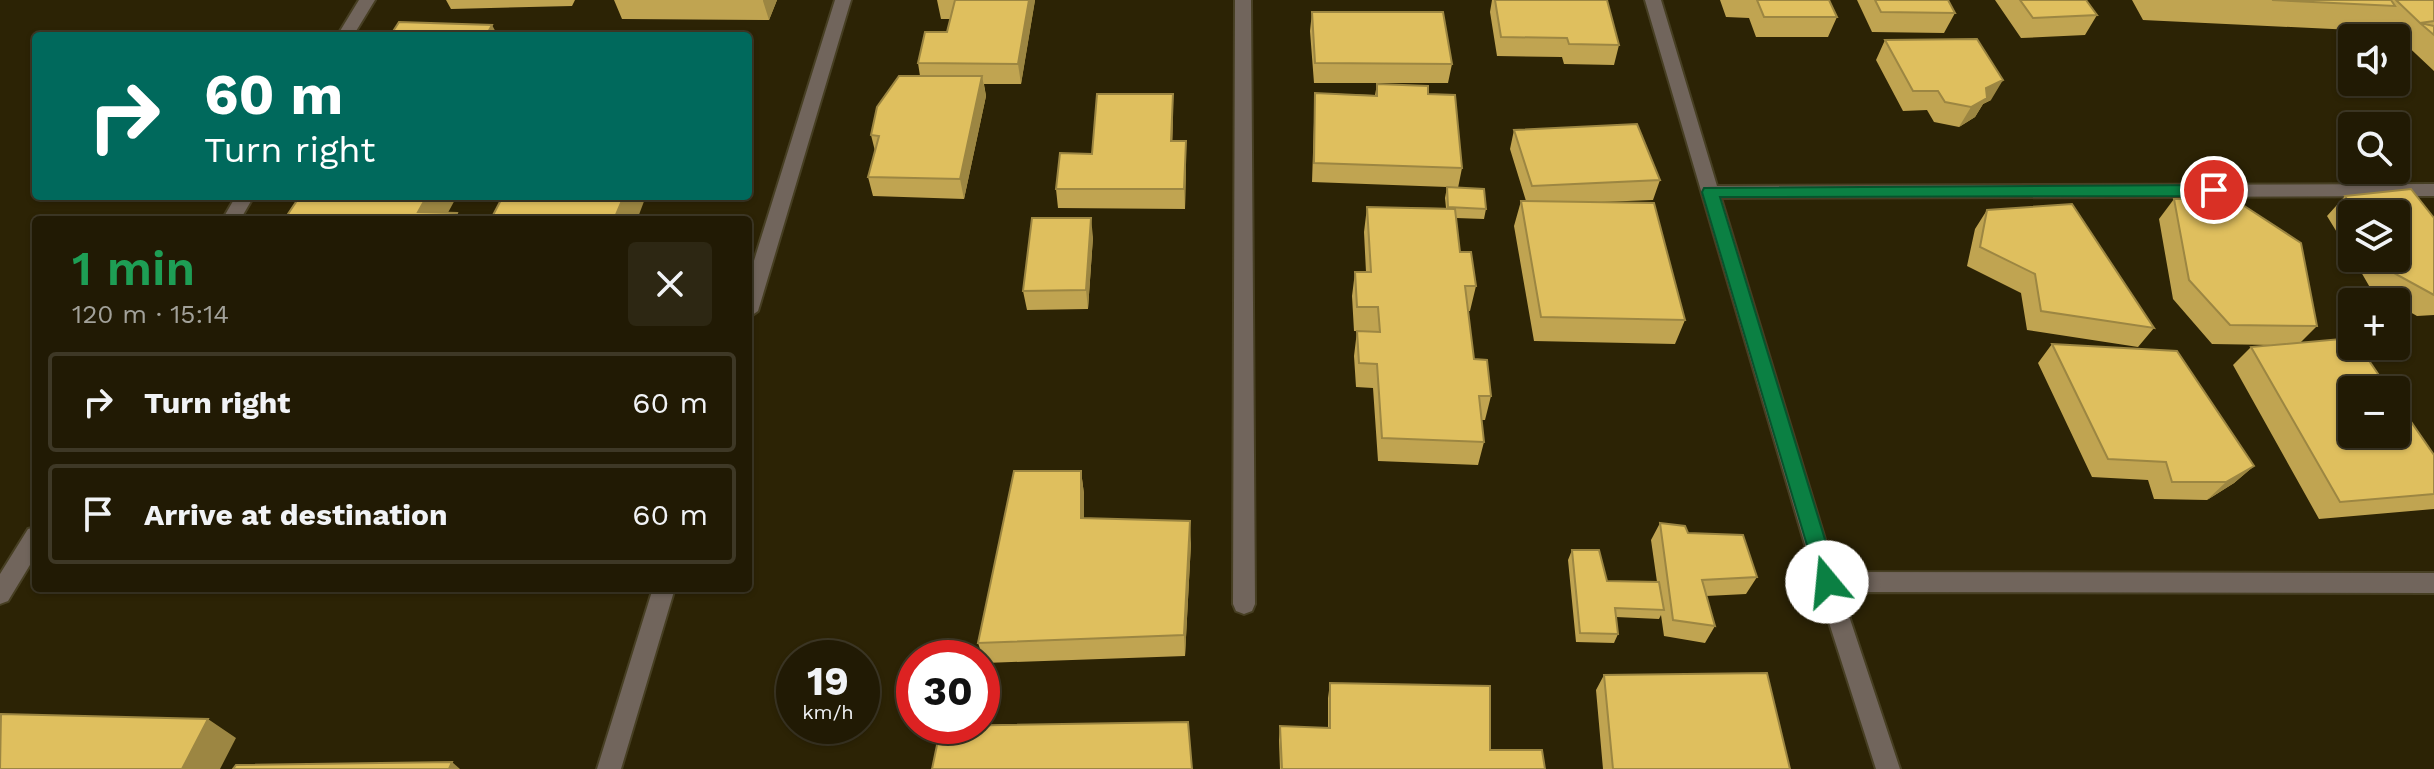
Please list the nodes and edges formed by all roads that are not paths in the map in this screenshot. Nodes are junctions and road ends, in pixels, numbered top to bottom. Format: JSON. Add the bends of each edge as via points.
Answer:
{"nodes":[{"id":1,"x":367,"y":0,"type":"edge"},
{"id":2,"x":843,"y":0,"type":"edge"},
{"id":3,"x":1243,"y":0,"type":"edge"},
{"id":4,"x":1653,"y":0,"type":"edge"},
{"id":5,"x":347,"y":32,"type":"edge"},
{"id":6,"x":2434,"y":190,"type":"edge"},
{"id":7,"x":1710,"y":192,"type":"junction"},
{"id":8,"x":752,"y":298,"type":"edge"},
{"id":9,"x":32,"y":542,"type":"edge"},
{"id":10,"x":1827,"y":582,"type":"junction"},
{"id":11,"x":2434,"y":583,"type":"edge"},
{"id":12,"x":663,"y":592,"type":"edge"},
{"id":13,"x":0,"y":594,"type":"edge"},
{"id":14,"x":1244,"y":604,"type":"dead end"},
{"id":15,"x":609,"y":769,"type":"edge"},
{"id":16,"x":1888,"y":769,"type":"edge"}],
"edges":[{"from":1,"to":5,"type":"street"},
{"from":2,"to":8,"type":"street"},
{"from":3,"to":14,"type":"street"},
{"from":4,"to":7,"type":"street"},
{"from":6,"to":7,"type":"street"},
{"from":7,"to":10,"type":"street"},
{"from":9,"to":13,"type":"street"},
{"from":10,"to":11,"type":"street"},
{"from":10,"to":16,"type":"street"},
{"from":12,"to":15,"type":"street"}]}
